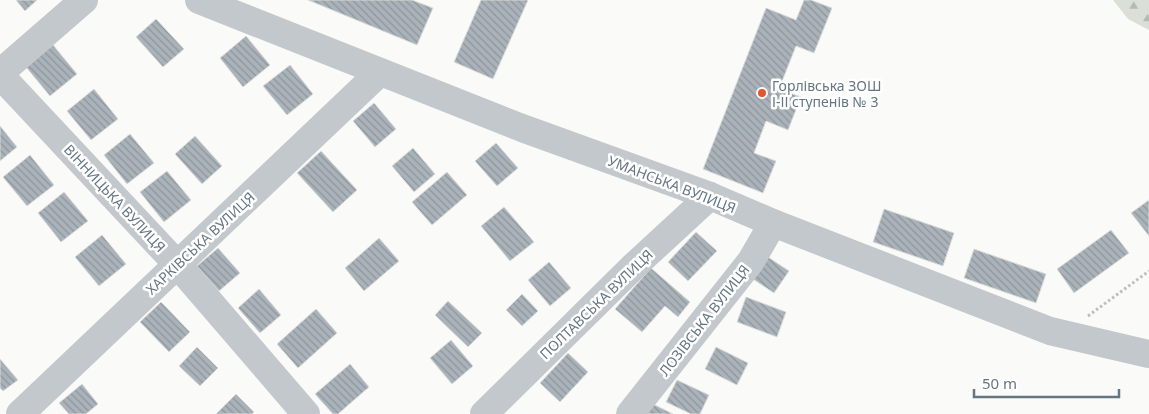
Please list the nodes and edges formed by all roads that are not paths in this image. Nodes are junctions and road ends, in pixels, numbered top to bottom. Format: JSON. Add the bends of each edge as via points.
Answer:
{"nodes":[{"id":1,"x":84,"y":0,"type":"edge"},
{"id":2,"x":199,"y":0,"type":"edge"},
{"id":3,"x":380,"y":72,"type":"junction"},
{"id":4,"x":0,"y":74,"type":"edge"},
{"id":5,"x":710,"y":196,"type":"junction"},
{"id":6,"x":773,"y":223,"type":"junction"},
{"id":7,"x":177,"y":264,"type":"junction"},
{"id":8,"x":1149,"y":354,"type":"edge"},
{"id":9,"x":20,"y":414,"type":"edge"},
{"id":10,"x":306,"y":414,"type":"edge"},
{"id":11,"x":484,"y":414,"type":"edge"},
{"id":12,"x":630,"y":414,"type":"edge"}],
"edges":[{"from":1,"to":4,"type":"street"},
{"from":2,"to":3,"type":"street","name":"УМАНСЬКА ВУЛИЦЯ"},
{"from":3,"to":5,"type":"street","name":"УМАНСЬКА ВУЛИЦЯ"},
{"from":3,"to":7,"type":"street","name":"ХАРКІВСЬКА ВУЛИЦЯ"},
{"from":4,"to":7,"type":"street","name":"ВІННИЦЬКА ВУЛИЦЯ"},
{"from":5,"to":6,"type":"street","name":"УМАНСЬКА ВУЛИЦЯ"},
{"from":5,"to":11,"type":"street","name":"ПОЛТАВСЬКА ВУЛИЦЯ"},
{"from":6,"to":8,"type":"street","name":"УМАНСЬКА ВУЛИЦЯ","via":[[1050,331]]},
{"from":6,"to":12,"type":"street","name":"ЛОЗІВСЬКА ВУЛИЦЯ","via":[[751,261]]},
{"from":7,"to":9,"type":"street","name":"ХАРКІВСЬКА ВУЛИЦЯ"},
{"from":7,"to":10,"type":"street","name":"ВІННИЦЬКА ВУЛИЦЯ"}]}
